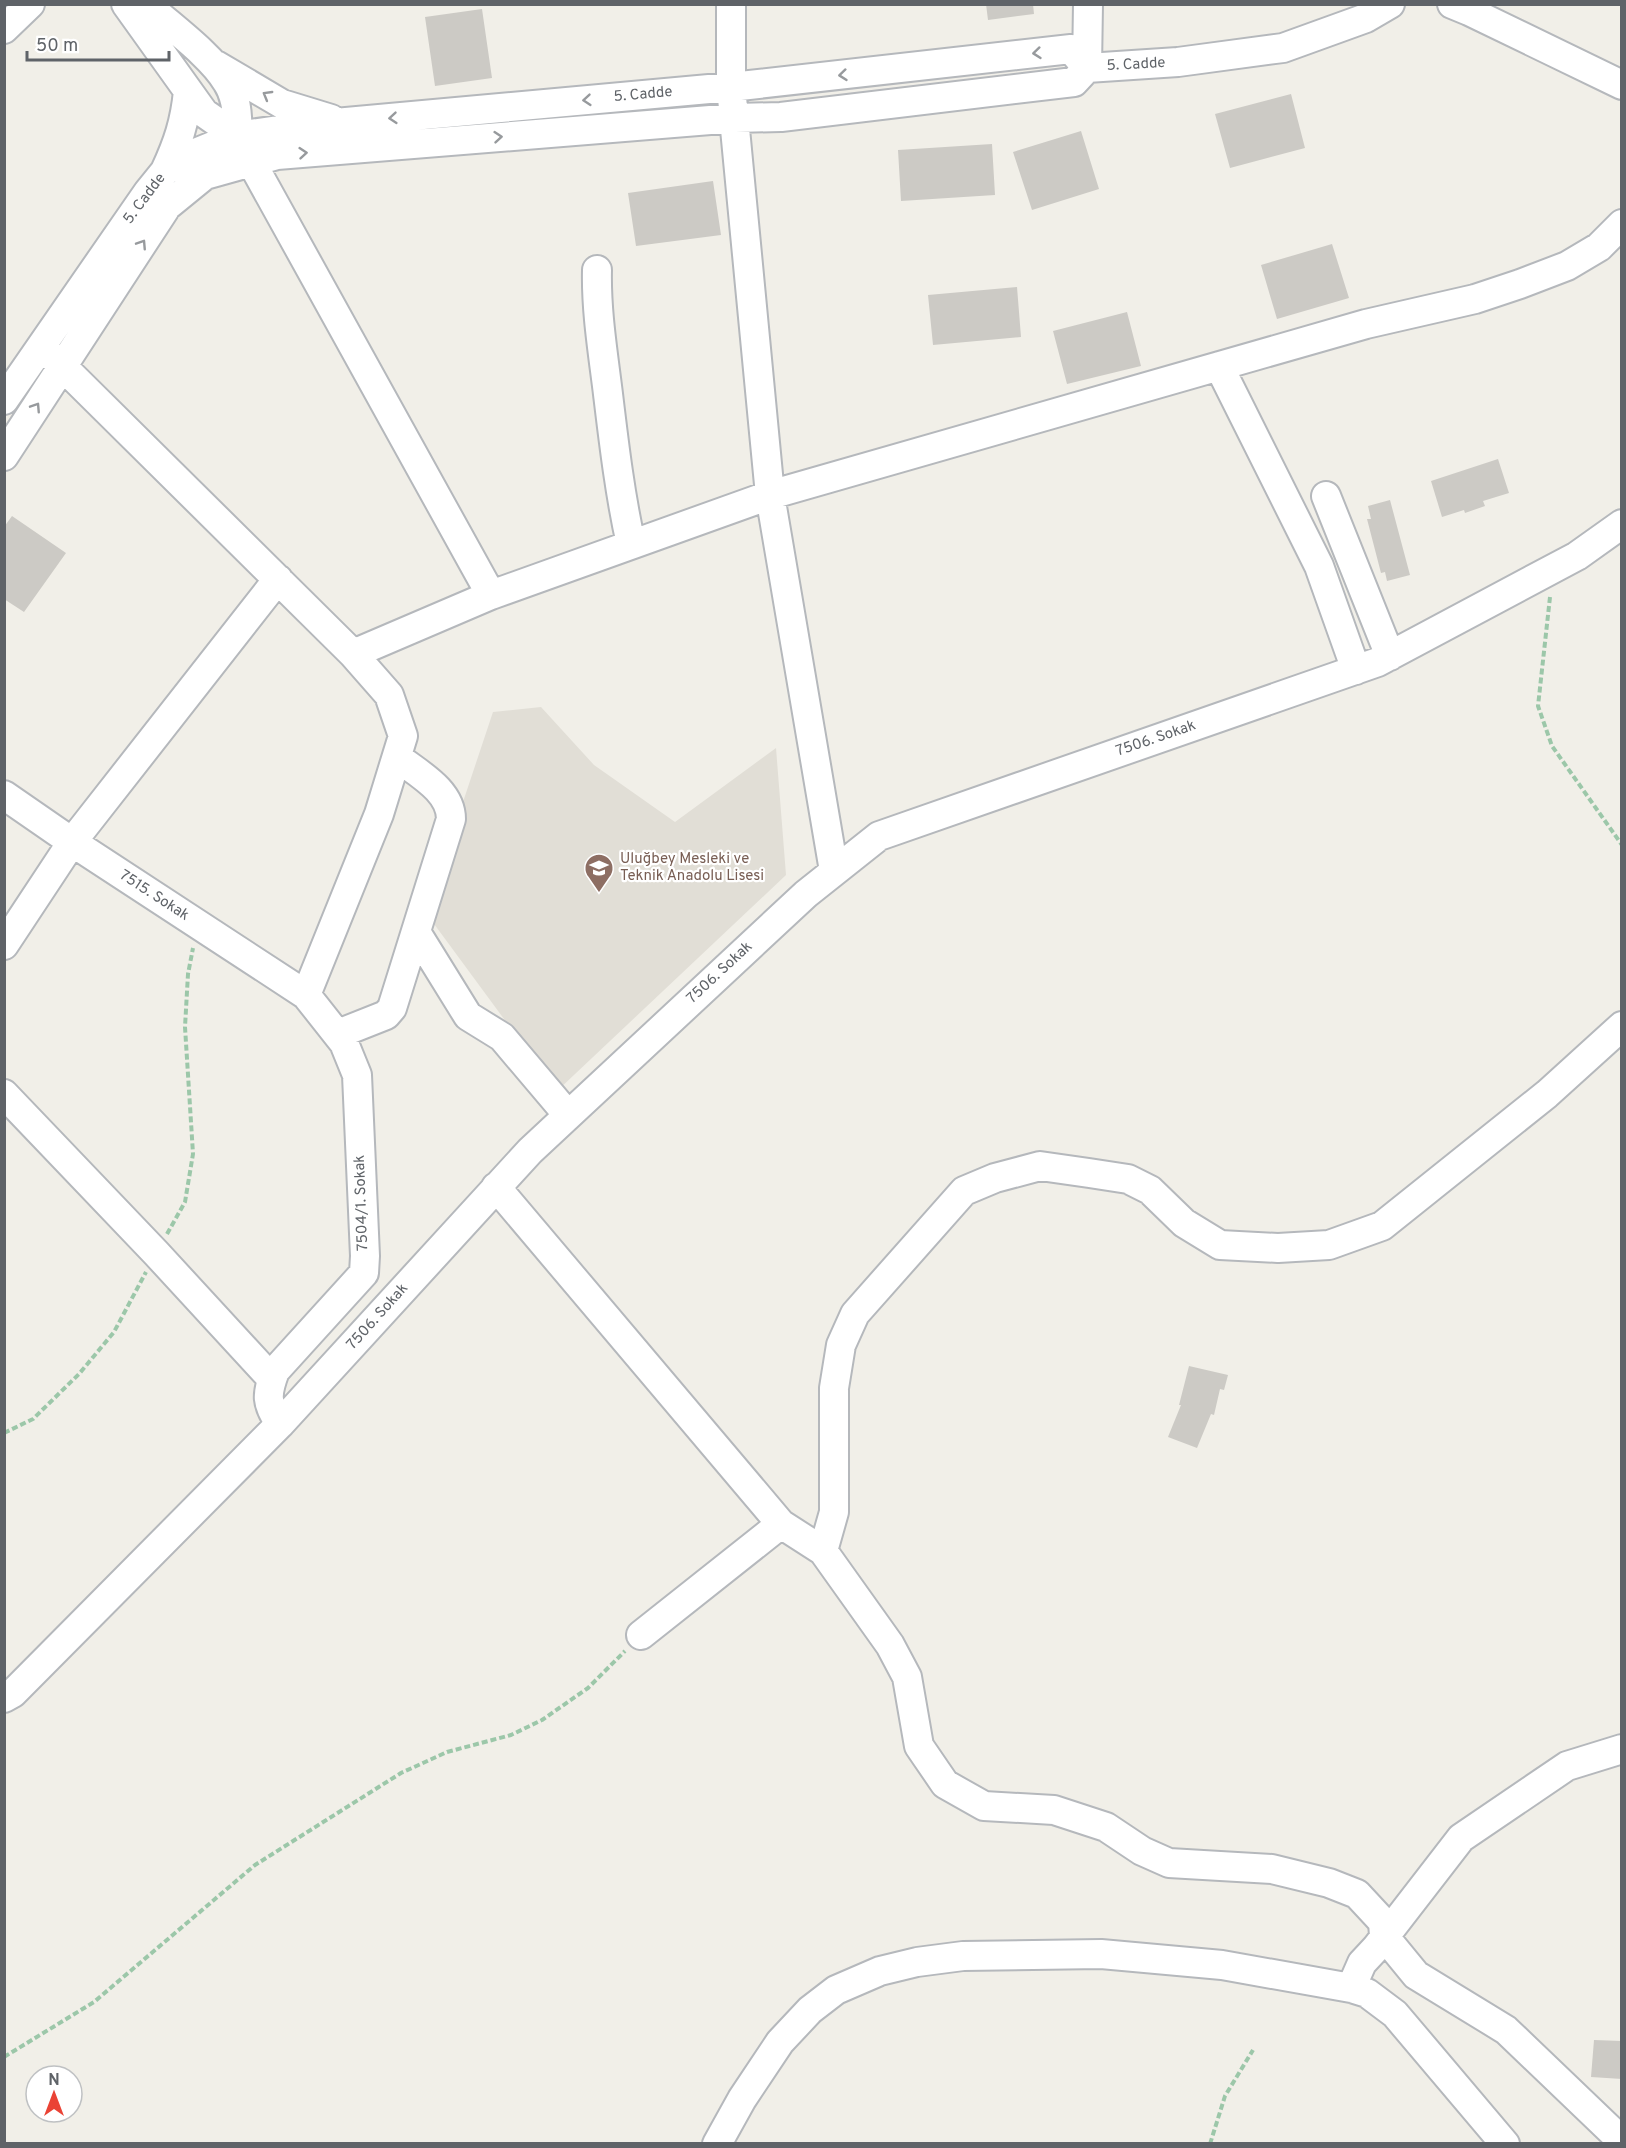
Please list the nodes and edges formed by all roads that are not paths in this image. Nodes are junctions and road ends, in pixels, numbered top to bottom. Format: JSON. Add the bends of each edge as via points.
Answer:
{"nodes":[{"id":1,"x":30,"y":4,"type":"edge"},
{"id":2,"x":126,"y":4,"type":"edge"},
{"id":3,"x":146,"y":4,"type":"edge"},
{"id":4,"x":731,"y":4,"type":"edge"},
{"id":5,"x":1088,"y":4,"type":"edge"},
{"id":6,"x":1390,"y":4,"type":"edge"},
{"id":7,"x":1452,"y":4,"type":"edge"},
{"id":8,"x":4,"y":29,"type":"edge"},
{"id":9,"x":212,"y":63,"type":"junction"},
{"id":10,"x":1087,"y":68,"type":"junction"},
{"id":11,"x":1622,"y":85,"type":"edge"},
{"id":12,"x":731,"y":87,"type":"junction"},
{"id":13,"x":188,"y":91,"type":"junction"},
{"id":14,"x":735,"y":118,"type":"junction"},
{"id":15,"x":341,"y":122,"type":"junction"},
{"id":16,"x":237,"y":136,"type":"junction"},
{"id":17,"x":252,"y":162,"type":"junction"},
{"id":18,"x":165,"y":171,"type":"junction"},
{"id":19,"x":1622,"y":224,"type":"edge"},
{"id":20,"x":597,"y":270,"type":"dead end"},
{"id":21,"x":41,"y":345,"type":"junction"},
{"id":22,"x":63,"y":366,"type":"junction"},
{"id":23,"x":1219,"y":366,"type":"junction"},
{"id":24,"x":4,"y":400,"type":"edge"},
{"id":25,"x":4,"y":456,"type":"edge"},
{"id":26,"x":770,"y":495,"type":"junction"},
{"id":27,"x":1326,"y":495,"type":"dead end"},
{"id":28,"x":1622,"y":524,"type":"edge"},
{"id":29,"x":631,"y":544,"type":"junction"},
{"id":30,"x":278,"y":579,"type":"junction"},
{"id":31,"x":491,"y":595,"type":"junction"},
{"id":32,"x":353,"y":654,"type":"junction"},
{"id":33,"x":1390,"y":656,"type":"junction"},
{"id":34,"x":1356,"y":670,"type":"junction"},
{"id":35,"x":397,"y":757,"type":"junction"},
{"id":36,"x":4,"y":795,"type":"edge"},
{"id":37,"x":72,"y":842,"type":"junction"},
{"id":38,"x":834,"y":871,"type":"junction"},
{"id":39,"x":416,"y":932,"type":"junction"},
{"id":40,"x":4,"y":945,"type":"edge"},
{"id":41,"x":306,"y":994,"type":"junction"},
{"id":42,"x":1622,"y":1026,"type":"edge"},
{"id":43,"x":338,"y":1034,"type":"junction"},
{"id":44,"x":4,"y":1094,"type":"edge"},
{"id":45,"x":568,"y":1115,"type":"junction"},
{"id":46,"x":496,"y":1187,"type":"junction"},
{"id":47,"x":272,"y":1379,"type":"junction"},
{"id":48,"x":280,"y":1424,"type":"junction"},
{"id":49,"x":781,"y":1524,"type":"junction"},
{"id":50,"x":823,"y":1551,"type":"junction"},
{"id":51,"x":641,"y":1635,"type":"road end"},
{"id":52,"x":4,"y":1698,"type":"edge"},
{"id":53,"x":1622,"y":1749,"type":"edge"},
{"id":54,"x":1368,"y":1959,"type":"junction"},
{"id":55,"x":1622,"y":2141,"type":"edge"},
{"id":56,"x":717,"y":2144,"type":"edge"},
{"id":57,"x":1504,"y":2144,"type":"edge"}],
"edges":[{"from":1,"to":8,"type":"street"},
{"from":2,"to":13,"type":"street"},
{"from":3,"to":9,"type":"street"},
{"from":4,"to":12,"type":"street"},
{"from":5,"to":10,"type":"street"},
{"from":6,"to":10,"type":"street","name":"5. Cadde","via":[[1366,18],[1283,48],[1178,62]]},
{"from":7,"to":11,"type":"street"},
{"from":15,"to":9,"type":"street","one_way":true,"via":[[282,104]]},
{"from":9,"to":16,"type":"street","via":[[228,83],[238,115]]},
{"from":10,"to":12,"type":"street","name":"5. Cadde","one_way":true,"via":[[1071,49]]},
{"from":10,"to":14,"type":"street","via":[[1074,82],[781,117]]},
{"from":12,"to":14,"type":"street"},
{"from":12,"to":15,"type":"street","name":"5. Cadde","one_way":true},
{"from":13,"to":16,"type":"street","via":[[204,113]]},
{"from":13,"to":18,"type":"street","via":[[180,138]]},
{"from":17,"to":14,"type":"street","one_way":true,"via":[[277,156]]},
{"from":14,"to":26,"type":"street"},
{"from":15,"to":16,"type":"street","name":"5. Cadde"},
{"from":16,"to":17,"type":"street"},
{"from":16,"to":18,"type":"street","name":"5. Cadde","via":[[193,154]]},
{"from":22,"to":17,"type":"street","one_way":true,"via":[[166,206],[206,175]]},
{"from":17,"to":31,"type":"street"},
{"from":18,"to":21,"type":"street","name":"5. Cadde"},
{"from":19,"to":23,"type":"street","via":[[1599,247],[1567,266],[1520,284]]},
{"from":20,"to":29,"type":"street","via":[[597,301],[621,500]]},
{"from":21,"to":22,"type":"street"},
{"from":21,"to":24,"type":"street","name":"5. Cadde"},
{"from":25,"to":22,"type":"street","one_way":true},
{"from":22,"to":30,"type":"street"},
{"from":23,"to":26,"type":"street"},
{"from":23,"to":34,"type":"street","via":[[1319,566]]},
{"from":26,"to":29,"type":"street"},
{"from":26,"to":38,"type":"street"},
{"from":27,"to":33,"type":"street"},
{"from":28,"to":33,"type":"street","name":"7506. Sokak","via":[[1577,556]]},
{"from":29,"to":31,"type":"street"},
{"from":30,"to":32,"type":"street"},
{"from":30,"to":37,"type":"street"},
{"from":31,"to":32,"type":"street"},
{"from":32,"to":35,"type":"street","via":[[389,694],[403,736]]},
{"from":33,"to":34,"type":"street","name":"7506. Sokak"},
{"from":34,"to":38,"type":"street","name":"7506. Sokak","via":[[879,836]]},
{"from":35,"to":39,"type":"street","via":[[437,789],[451,810]]},
{"from":35,"to":41,"type":"street","via":[[379,814]]},
{"from":36,"to":37,"type":"street","name":"7515. Sokak"},
{"from":37,"to":40,"type":"street"},
{"from":37,"to":41,"type":"street","name":"7515. Sokak"},
{"from":38,"to":45,"type":"street","name":"7506. Sokak"},
{"from":39,"to":43,"type":"street","via":[[392,1008],[386,1015]]},
{"from":39,"to":45,"type":"street","via":[[468,1016],[502,1037]]},
{"from":41,"to":43,"type":"street","name":"7504/1. Sokak"},
{"from":42,"to":50,"type":"street","via":[[1547,1094],[1382,1226],[1329,1245],[1220,1245],[1184,1223],[1150,1190],[1128,1179],[1089,1173],[1040,1166],[964,1191],[855,1314],[841,1345],[834,1388],[834,1512]]},
{"from":43,"to":47,"type":"street","name":"7504/1. Sokak","via":[[357,1075],[364,1273]]},
{"from":44,"to":47,"type":"street"},
{"from":45,"to":46,"type":"street","name":"7506. Sokak"},
{"from":46,"to":48,"type":"street","name":"7506. Sokak"},
{"from":46,"to":49,"type":"street"},
{"from":47,"to":48,"type":"street","via":[[268,1388],[269,1408]]},
{"from":48,"to":52,"type":"street","name":"7506. Sokak"},
{"from":49,"to":50,"type":"street"},
{"from":49,"to":51,"type":"street"},
{"from":50,"to":54,"type":"street","via":[[890,1645],[907,1677],[919,1746],[945,1784],[984,1806],[1054,1810],[1106,1827],[1142,1851],[1170,1863],[1272,1869],[1357,1894],[1383,1922]]},
{"from":53,"to":54,"type":"street","via":[[1567,1766],[1461,1838]]},
{"from":54,"to":55,"type":"street","via":[[1416,1975],[1506,2030]]},
{"from":54,"to":56,"type":"street","via":[[1222,1965],[1101,1954],[963,1956],[880,1971],[836,1990],[810,2010],[780,2042]]},
{"from":54,"to":57,"type":"street","via":[[1367,1993],[1395,2014]]}]}
